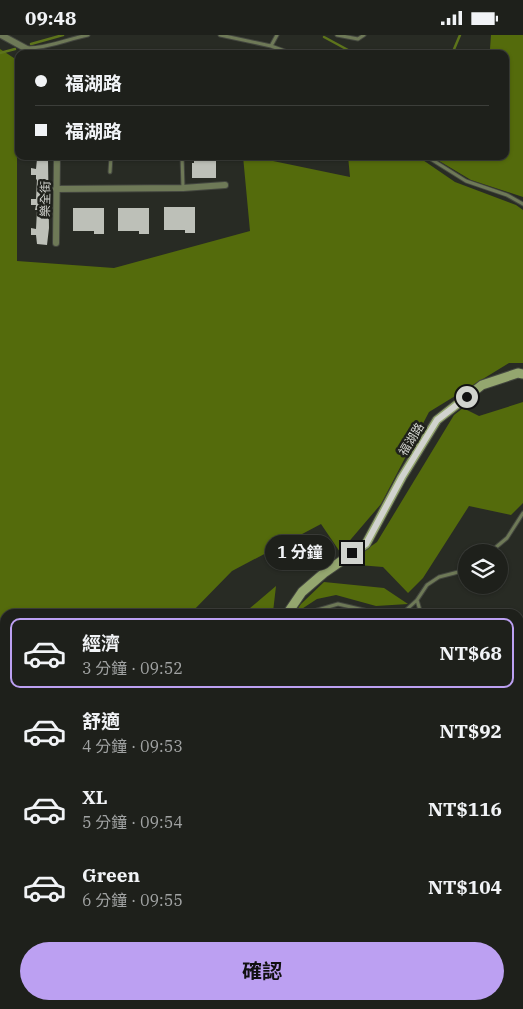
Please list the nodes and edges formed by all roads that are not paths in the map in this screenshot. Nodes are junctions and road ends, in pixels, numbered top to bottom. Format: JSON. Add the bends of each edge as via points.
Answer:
{"nodes":[{"id":1,"x":1,"y":35,"type":"edge"},
{"id":2,"x":88,"y":35,"type":"edge"},
{"id":3,"x":220,"y":35,"type":"edge"},
{"id":4,"x":277,"y":35,"type":"edge"},
{"id":5,"x":338,"y":35,"type":"edge"},
{"id":6,"x":364,"y":35,"type":"edge"},
{"id":7,"x":271,"y":46,"type":"junction"},
{"id":8,"x":25,"y":48,"type":"junction"},
{"id":9,"x":29,"y":50,"type":"edge"},
{"id":10,"x":282,"y":50,"type":"edge"},
{"id":11,"x":57,"y":160,"type":"edge"},
{"id":12,"x":111,"y":160,"type":"edge"},
{"id":13,"x":182,"y":160,"type":"edge"},
{"id":14,"x":432,"y":160,"type":"edge"},
{"id":15,"x":110,"y":172,"type":"dead end"},
{"id":16,"x":225,"y":185,"type":"dead end"},
{"id":17,"x":184,"y":188,"type":"junction"},
{"id":18,"x":56,"y":189,"type":"junction"},
{"id":19,"x":523,"y":204,"type":"edge"},
{"id":20,"x":56,"y":243,"type":"dead end"},
{"id":21,"x":523,"y":374,"type":"edge"},
{"id":22,"x":523,"y":513,"type":"edge"},
{"id":23,"x":500,"y":544,"type":"edge"},
{"id":24,"x":458,"y":572,"type":"edge"},
{"id":25,"x":417,"y":601,"type":"junction"},
{"id":26,"x":290,"y":609,"type":"edge"},
{"id":27,"x":321,"y":609,"type":"edge"},
{"id":28,"x":366,"y":609,"type":"edge"},
{"id":29,"x":407,"y":609,"type":"edge"},
{"id":30,"x":419,"y":609,"type":"edge"}],
"edges":[{"from":1,"to":8,"type":"street"},
{"from":2,"to":8,"type":"lane","via":[[44,48]]},
{"from":3,"to":7,"type":"lane"},
{"from":4,"to":7,"type":"lane"},
{"from":5,"to":6,"type":"lane","via":[[358,39]]},
{"from":7,"to":10,"type":"lane"},
{"from":8,"to":9,"type":"street"},
{"from":11,"to":18,"type":"street","name":"樂全街"},
{"from":12,"to":15,"type":"lane"},
{"from":13,"to":17,"type":"lane"},
{"from":14,"to":19,"type":"lane","via":[[466,181]]},
{"from":16,"to":17,"type":"street"},
{"from":17,"to":18,"type":"street"},
{"from":18,"to":20,"type":"street","name":"樂全街"},
{"from":21,"to":26,"type":"street","name":"福湖路","via":[[482,385],[437,420],[366,544],[324,573],[302,592]]},
{"from":22,"to":23,"type":"lane"},
{"from":24,"to":25,"type":"lane","via":[[439,577],[428,585]]},
{"from":25,"to":29,"type":"lane"},
{"from":25,"to":30,"type":"lane"},
{"from":27,"to":28,"type":"lane","via":[[338,604]]}]}
